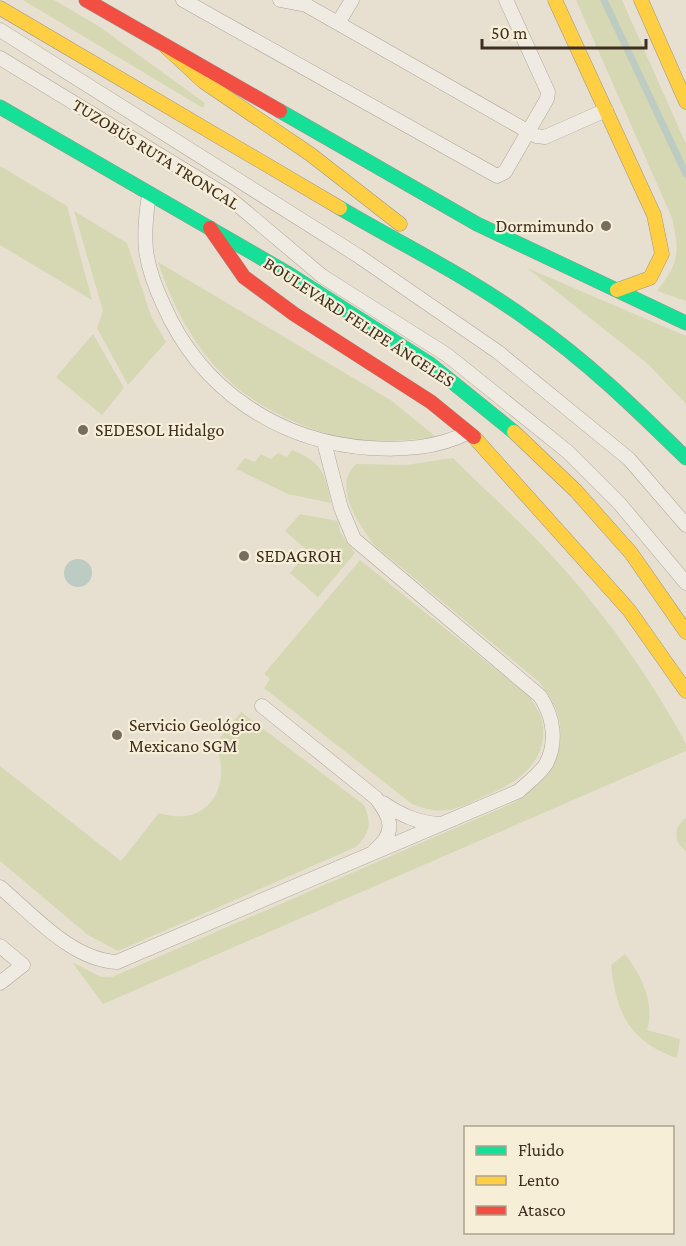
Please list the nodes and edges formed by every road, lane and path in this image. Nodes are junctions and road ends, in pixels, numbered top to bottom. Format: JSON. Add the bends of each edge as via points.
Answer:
{"nodes":[{"id":1,"x":86,"y":0,"type":"edge"},
{"id":2,"x":183,"y":0,"type":"edge"},
{"id":3,"x":280,"y":0,"type":"edge"},
{"id":4,"x":352,"y":0,"type":"edge"},
{"id":5,"x":506,"y":0,"type":"edge"},
{"id":6,"x":555,"y":0,"type":"edge"},
{"id":7,"x":641,"y":0,"type":"edge"},
{"id":8,"x":0,"y":8,"type":"edge"},
{"id":9,"x":338,"y":22,"type":"junction"},
{"id":10,"x":0,"y":30,"type":"edge"},
{"id":11,"x":163,"y":44,"type":"junction"},
{"id":12,"x":0,"y":58,"type":"edge"},
{"id":13,"x":686,"y":102,"type":"edge"},
{"id":14,"x":0,"y":107,"type":"edge"},
{"id":15,"x":606,"y":110,"type":"junction"},
{"id":16,"x":528,"y":132,"type":"junction"},
{"id":17,"x":149,"y":195,"type":"junction"},
{"id":18,"x":210,"y":228,"type":"junction"},
{"id":19,"x":460,"y":275,"type":"junction"},
{"id":20,"x":617,"y":290,"type":"junction"},
{"id":21,"x":686,"y":323,"type":"edge"},
{"id":22,"x":469,"y":432,"type":"junction"},
{"id":23,"x":324,"y":442,"type":"junction"},
{"id":24,"x":686,"y":458,"type":"edge"},
{"id":25,"x":686,"y":525,"type":"edge"},
{"id":26,"x":686,"y":583,"type":"edge"},
{"id":27,"x":686,"y":632,"type":"edge"},
{"id":28,"x":686,"y":691,"type":"edge"},
{"id":29,"x":262,"y":706,"type":"dead end"},
{"id":30,"x":376,"y":798,"type":"junction"},
{"id":31,"x":441,"y":824,"type":"junction"},
{"id":32,"x":369,"y":855,"type":"junction"},
{"id":33,"x":0,"y":888,"type":"edge"},
{"id":34,"x":0,"y":946,"type":"edge"},
{"id":35,"x":0,"y":983,"type":"edge"}],
"edges":[{"from":1,"to":11,"type":"main road"},
{"from":2,"to":16,"type":"lane","via":[[493,175],[505,172]]},
{"from":3,"to":9,"type":"lane","via":[[306,5]]},
{"from":4,"to":9,"type":"lane"},
{"from":5,"to":16,"type":"lane","via":[[548,92]]},
{"from":6,"to":15,"type":"main road"},
{"from":7,"to":13,"type":"main road"},
{"from":8,"to":19,"type":"main road"},
{"from":9,"to":16,"type":"lane"},
{"from":10,"to":25,"type":"lane","name":"TUZOBÚS RUTA TRONCAL","via":[[357,255],[498,352],[629,459]]},
{"from":11,"to":19,"type":"main road","via":[[204,82],[310,154]]},
{"from":11,"to":20,"type":"main road","via":[[477,224]]},
{"from":12,"to":26,"type":"lane","name":"TUZOBÚS RUTA TRONCAL","via":[[227,196],[322,276],[447,355],[568,452],[619,503]]},
{"from":14,"to":17,"type":"main road","name":"BOULEVARD FELIPE ÁNGELES"},
{"from":15,"to":16,"type":"lane","via":[[544,137]]},
{"from":15,"to":20,"type":"main road","via":[[654,215],[662,254],[650,278]]},
{"from":17,"to":18,"type":"main road","name":"BOULEVARD FELIPE ÁNGELES"},
{"from":17,"to":23,"type":"lane","via":[[145,223],[148,259],[160,298],[183,342],[232,397],[280,426]]},
{"from":18,"to":22,"type":"main road","via":[[244,277],[431,402]]},
{"from":18,"to":27,"type":"main road","name":"BOULEVARD FELIPE ÁNGELES","via":[[430,364],[507,425],[576,491],[631,553]]},
{"from":19,"to":24,"type":"main road","via":[[529,320],[613,386]]},
{"from":20,"to":21,"type":"main road"},
{"from":22,"to":23,"type":"lane","via":[[448,443],[411,448]]},
{"from":22,"to":28,"type":"main road","via":[[629,610]]},
{"from":23,"to":31,"type":"lane","via":[[341,508],[354,539],[530,684],[549,710],[553,728],[545,764],[519,791]]},
{"from":29,"to":30,"type":"lane"},
{"from":30,"to":31,"type":"lane","via":[[411,819]]},
{"from":30,"to":32,"type":"lane","via":[[388,813],[391,825],[386,838]]},
{"from":31,"to":32,"type":"lane"},
{"from":32,"to":33,"type":"lane","via":[[117,962],[83,954]]},
{"from":34,"to":35,"type":"lane","via":[[23,965]]}]}
